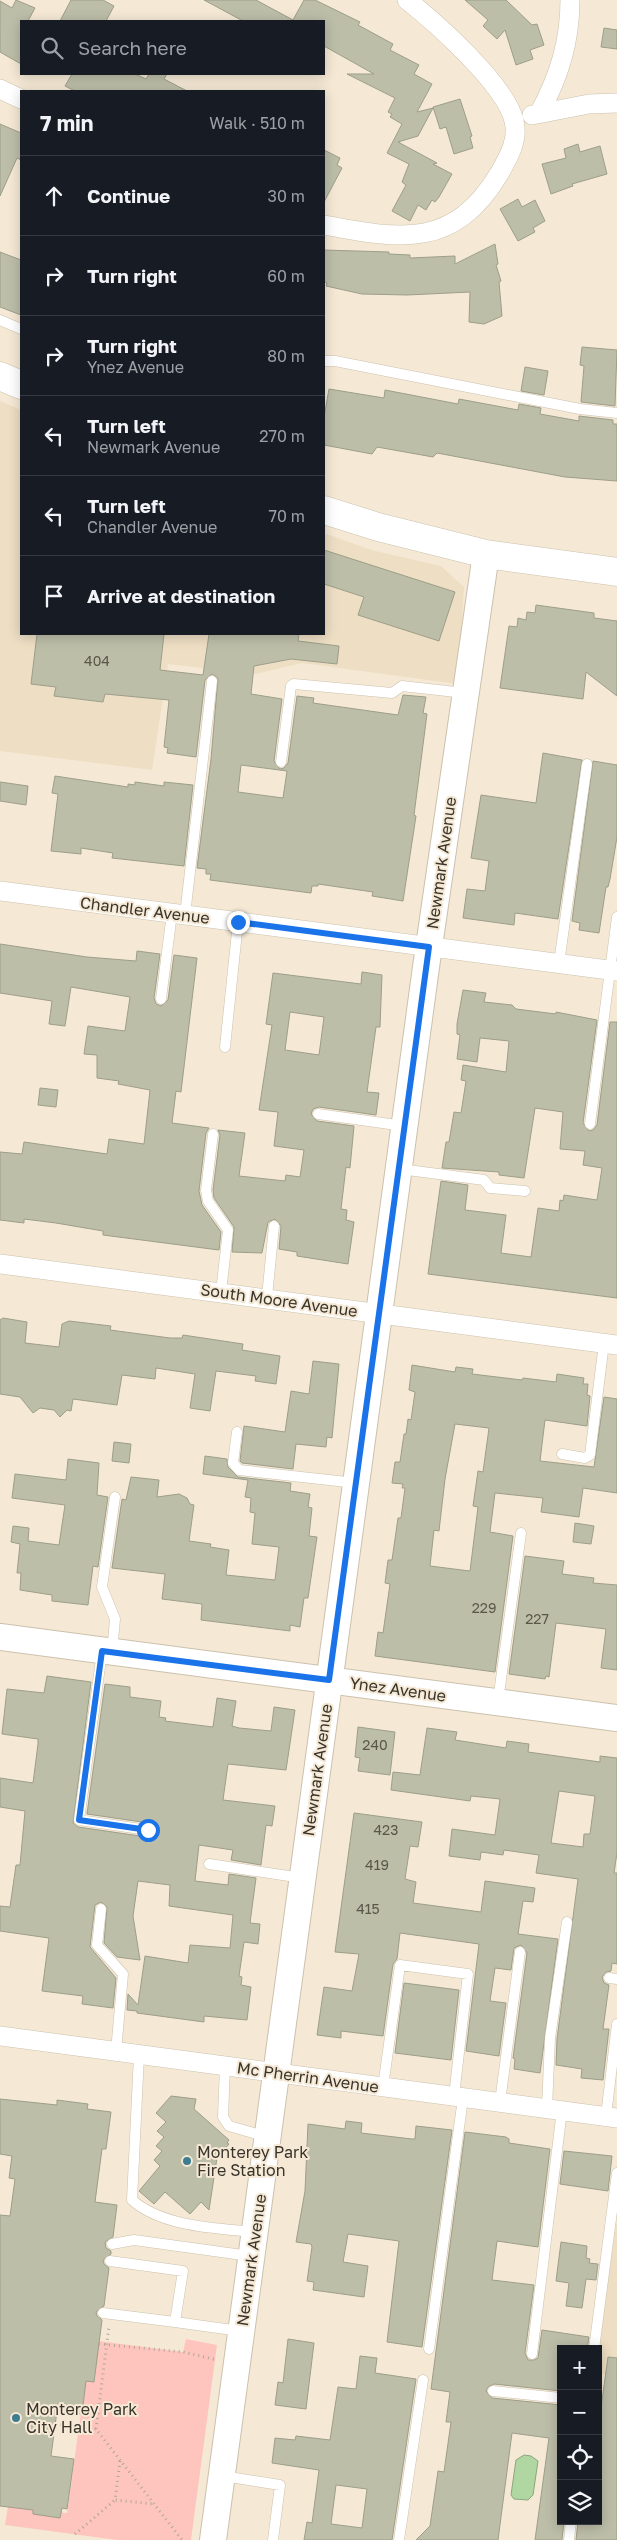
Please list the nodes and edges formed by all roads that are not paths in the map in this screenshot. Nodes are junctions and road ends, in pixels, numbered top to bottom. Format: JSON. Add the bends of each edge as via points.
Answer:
{"nodes":[{"id":1,"x":407,"y":0,"type":"edge"},
{"id":2,"x":570,"y":0,"type":"edge"},
{"id":3,"x":0,"y":89,"type":"edge"},
{"id":4,"x":20,"y":99,"type":"edge"},
{"id":5,"x":617,"y":103,"type":"edge"},
{"id":6,"x":540,"y":112,"type":"junction"},
{"id":7,"x":514,"y":120,"type":"junction"},
{"id":8,"x":325,"y":225,"type":"edge"},
{"id":9,"x":0,"y":320,"type":"edge"},
{"id":10,"x":20,"y":329,"type":"edge"},
{"id":11,"x":325,"y":361,"type":"edge"},
{"id":12,"x":0,"y":376,"type":"edge"},
{"id":13,"x":20,"y":385,"type":"edge"},
{"id":14,"x":617,"y":413,"type":"edge"},
{"id":15,"x":325,"y":510,"type":"edge"},
{"id":16,"x":486,"y":554,"type":"junction"},
{"id":17,"x":617,"y":572,"type":"edge"},
{"id":18,"x":212,"y":681,"type":"dead end"},
{"id":19,"x":465,"y":693,"type":"junction"},
{"id":20,"x":281,"y":762,"type":"dead end"},
{"id":21,"x":587,"y":764,"type":"dead end"},
{"id":22,"x":0,"y":891,"type":"edge"},
{"id":23,"x":178,"y":914,"type":"junction"},
{"id":24,"x":617,"y":917,"type":"edge"},
{"id":25,"x":238,"y":922,"type":"junction"},
{"id":26,"x":429,"y":947,"type":"junction"},
{"id":27,"x":559,"y":963,"type":"junction"},
{"id":28,"x":613,"y":970,"type":"edge"},
{"id":29,"x":161,"y":998,"type":"dead end"},
{"id":30,"x":224,"y":1047,"type":"dead end"},
{"id":31,"x":318,"y":1114,"type":"dead end"},
{"id":32,"x":590,"y":1124,"type":"dead end"},
{"id":33,"x":405,"y":1126,"type":"junction"},
{"id":34,"x":213,"y":1134,"type":"dead end"},
{"id":35,"x":399,"y":1169,"type":"junction"},
{"id":36,"x":524,"y":1191,"type":"dead end"},
{"id":37,"x":274,"y":1226,"type":"dead end"},
{"id":38,"x":0,"y":1264,"type":"edge"},
{"id":39,"x":221,"y":1292,"type":"junction"},
{"id":40,"x":266,"y":1297,"type":"junction"},
{"id":41,"x":379,"y":1315,"type":"junction"},
{"id":42,"x":611,"y":1344,"type":"edge"},
{"id":43,"x":236,"y":1432,"type":"dead end"},
{"id":44,"x":562,"y":1454,"type":"dead end"},
{"id":45,"x":357,"y":1483,"type":"junction"},
{"id":46,"x":115,"y":1497,"type":"dead end"},
{"id":47,"x":521,"y":1533,"type":"dead end"},
{"id":48,"x":0,"y":1637,"type":"edge"},
{"id":49,"x":107,"y":1652,"type":"junction"},
{"id":50,"x":329,"y":1680,"type":"junction"},
{"id":51,"x":498,"y":1703,"type":"junction"},
{"id":52,"x":617,"y":1718,"type":"edge"},
{"id":53,"x":148,"y":1830,"type":"dead end"},
{"id":54,"x":209,"y":1864,"type":"dead end"},
{"id":55,"x":303,"y":1878,"type":"junction"},
{"id":56,"x":101,"y":1909,"type":"dead end"},
{"id":57,"x":567,"y":1922,"type":"dead end"},
{"id":58,"x":520,"y":1952,"type":"dead end"},
{"id":59,"x":617,"y":2024,"type":"edge"},
{"id":60,"x":0,"y":2036,"type":"edge"},
{"id":61,"x":116,"y":2051,"type":"junction"},
{"id":62,"x":139,"y":2054,"type":"junction"},
{"id":63,"x":225,"y":2066,"type":"junction"},
{"id":64,"x":276,"y":2073,"type":"junction"},
{"id":65,"x":383,"y":2087,"type":"junction"},
{"id":66,"x":459,"y":2097,"type":"junction"},
{"id":67,"x":500,"y":2102,"type":"junction"},
{"id":68,"x":554,"y":2109,"type":"junction"},
{"id":69,"x":611,"y":2117,"type":"edge"},
{"id":70,"x":268,"y":2137,"type":"junction"},
{"id":71,"x":617,"y":2173,"type":"edge"},
{"id":72,"x":112,"y":2244,"type":"dead end"},
{"id":73,"x":253,"y":2244,"type":"junction"},
{"id":74,"x":110,"y":2261,"type":"dead end"},
{"id":75,"x":103,"y":2313,"type":"dead end"},
{"id":76,"x":175,"y":2322,"type":"junction"},
{"id":77,"x":241,"y":2331,"type":"junction"},
{"id":78,"x":595,"y":2345,"type":"edge"},
{"id":79,"x":429,"y":2348,"type":"dead end"},
{"id":80,"x":532,"y":2354,"type":"dead end"},
{"id":81,"x":423,"y":2380,"type":"dead end"},
{"id":82,"x":493,"y":2391,"type":"dead end"},
{"id":83,"x":557,"y":2398,"type":"edge"},
{"id":84,"x":222,"y":2476,"type":"junction"},
{"id":85,"x":571,"y":2525,"type":"edge"},
{"id":86,"x":213,"y":2540,"type":"edge"},
{"id":87,"x":273,"y":2540,"type":"edge"},
{"id":88,"x":399,"y":2540,"type":"edge"},
{"id":89,"x":569,"y":2540,"type":"edge"}],
"edges":[{"from":1,"to":7,"type":"street","via":[[469,56],[505,100]]},
{"from":2,"to":6,"type":"street","via":[[570,28],[564,54],[557,79]]},
{"from":3,"to":4,"type":"street"},
{"from":5,"to":6,"type":"street"},
{"from":6,"to":7,"type":"street"},
{"from":7,"to":8,"type":"street","via":[[515,138],[508,158],[488,192],[471,211],[446,227],[422,235],[399,236]]},
{"from":9,"to":10,"type":"lane"},
{"from":11,"to":14,"type":"lane","via":[[580,410]]},
{"from":12,"to":13,"type":"main road"},
{"from":15,"to":16,"type":"main road"},
{"from":16,"to":17,"type":"main road"},
{"from":16,"to":19,"type":"street","name":"Newmark Avenue"},
{"from":18,"to":23,"type":"lane"},
{"from":19,"to":20,"type":"lane","via":[[402,686],[392,693],[294,684],[291,686]]},
{"from":19,"to":26,"type":"street","name":"Newmark Avenue"},
{"from":21,"to":27,"type":"lane"},
{"from":22,"to":23,"type":"street","name":"Chandler Avenue"},
{"from":23,"to":25,"type":"street","name":"Chandler Avenue"},
{"from":23,"to":29,"type":"lane"},
{"from":24,"to":28,"type":"lane"},
{"from":25,"to":26,"type":"street","name":"Chandler Avenue"},
{"from":25,"to":30,"type":"lane"},
{"from":26,"to":27,"type":"street","name":"Chandler Avenue"},
{"from":26,"to":33,"type":"street","name":"Newmark Avenue"},
{"from":27,"to":28,"type":"street","name":"Chandler Avenue"},
{"from":28,"to":32,"type":"lane"},
{"from":31,"to":33,"type":"lane"},
{"from":33,"to":35,"type":"street","name":"Newmark Avenue"},
{"from":34,"to":39,"type":"lane","via":[[206,1190],[208,1201],[228,1230]]},
{"from":35,"to":36,"type":"lane","via":[[484,1180],[490,1188]]},
{"from":35,"to":41,"type":"street","name":"Newmark Avenue"},
{"from":37,"to":40,"type":"lane"},
{"from":38,"to":39,"type":"street","name":"South Moore Avenue"},
{"from":39,"to":40,"type":"street","name":"South Moore Avenue"},
{"from":40,"to":41,"type":"street","name":"South Moore Avenue"},
{"from":41,"to":42,"type":"street","name":"South Moore Avenue"},
{"from":41,"to":45,"type":"street","name":"Newmark Avenue"},
{"from":42,"to":44,"type":"lane","via":[[590,1455],[585,1458]]},
{"from":43,"to":45,"type":"lane","via":[[233,1463],[239,1470]]},
{"from":45,"to":50,"type":"street","name":"Newmark Avenue"},
{"from":46,"to":49,"type":"lane","via":[[102,1587],[115,1619]]},
{"from":47,"to":51,"type":"lane"},
{"from":48,"to":49,"type":"street","name":"Ynez Avenue"},
{"from":49,"to":50,"type":"street","name":"Ynez Avenue"},
{"from":49,"to":53,"type":"lane","via":[[79,1820]]},
{"from":50,"to":51,"type":"street","name":"Ynez Avenue"},
{"from":50,"to":55,"type":"street","name":"Newmark Avenue"},
{"from":51,"to":52,"type":"street","name":"Ynez Avenue"},
{"from":54,"to":55,"type":"lane"},
{"from":55,"to":64,"type":"street","name":"Newmark Avenue"},
{"from":56,"to":61,"type":"lane","via":[[97,1944],[123,1974]]},
{"from":57,"to":68,"type":"lane","via":[[550,2038]]},
{"from":58,"to":67,"type":"lane"},
{"from":59,"to":69,"type":"lane"},
{"from":60,"to":61,"type":"street","name":"Mc Pherrin Avenue"},
{"from":61,"to":62,"type":"street","name":"Mc Pherrin Avenue"},
{"from":62,"to":63,"type":"street","name":"Mc Pherrin Avenue"},
{"from":62,"to":73,"type":"lane","via":[[132,2200],[145,2212]]},
{"from":63,"to":64,"type":"street","name":"Mc Pherrin Avenue"},
{"from":63,"to":70,"type":"lane","via":[[224,2117],[228,2126]]},
{"from":64,"to":65,"type":"street","name":"Mc Pherrin Avenue"},
{"from":64,"to":70,"type":"street","name":"Newmark Avenue"},
{"from":65,"to":66,"type":"street","name":"Mc Pherrin Avenue"},
{"from":65,"to":66,"type":"lane","via":[[400,1965],[468,1974]]},
{"from":66,"to":67,"type":"street","name":"Mc Pherrin Avenue"},
{"from":66,"to":79,"type":"lane"},
{"from":67,"to":68,"type":"street","name":"Mc Pherrin Avenue"},
{"from":68,"to":69,"type":"street","name":"Mc Pherrin Avenue"},
{"from":68,"to":80,"type":"lane"},
{"from":70,"to":73,"type":"street","name":"Newmark Avenue"},
{"from":71,"to":78,"type":"lane"},
{"from":72,"to":73,"type":"lane","via":[[134,2240]]},
{"from":73,"to":77,"type":"street","name":"Newmark Avenue"},
{"from":74,"to":76,"type":"lane","via":[[183,2271]]},
{"from":75,"to":76,"type":"lane"},
{"from":76,"to":77,"type":"lane"},
{"from":77,"to":84,"type":"street","name":"Newmark Avenue"},
{"from":81,"to":88,"type":"lane"},
{"from":82,"to":83,"type":"lane"},
{"from":84,"to":86,"type":"street","name":"Newmark Avenue"},
{"from":84,"to":87,"type":"lane","via":[[280,2485]]},
{"from":85,"to":89,"type":"lane"}]}
